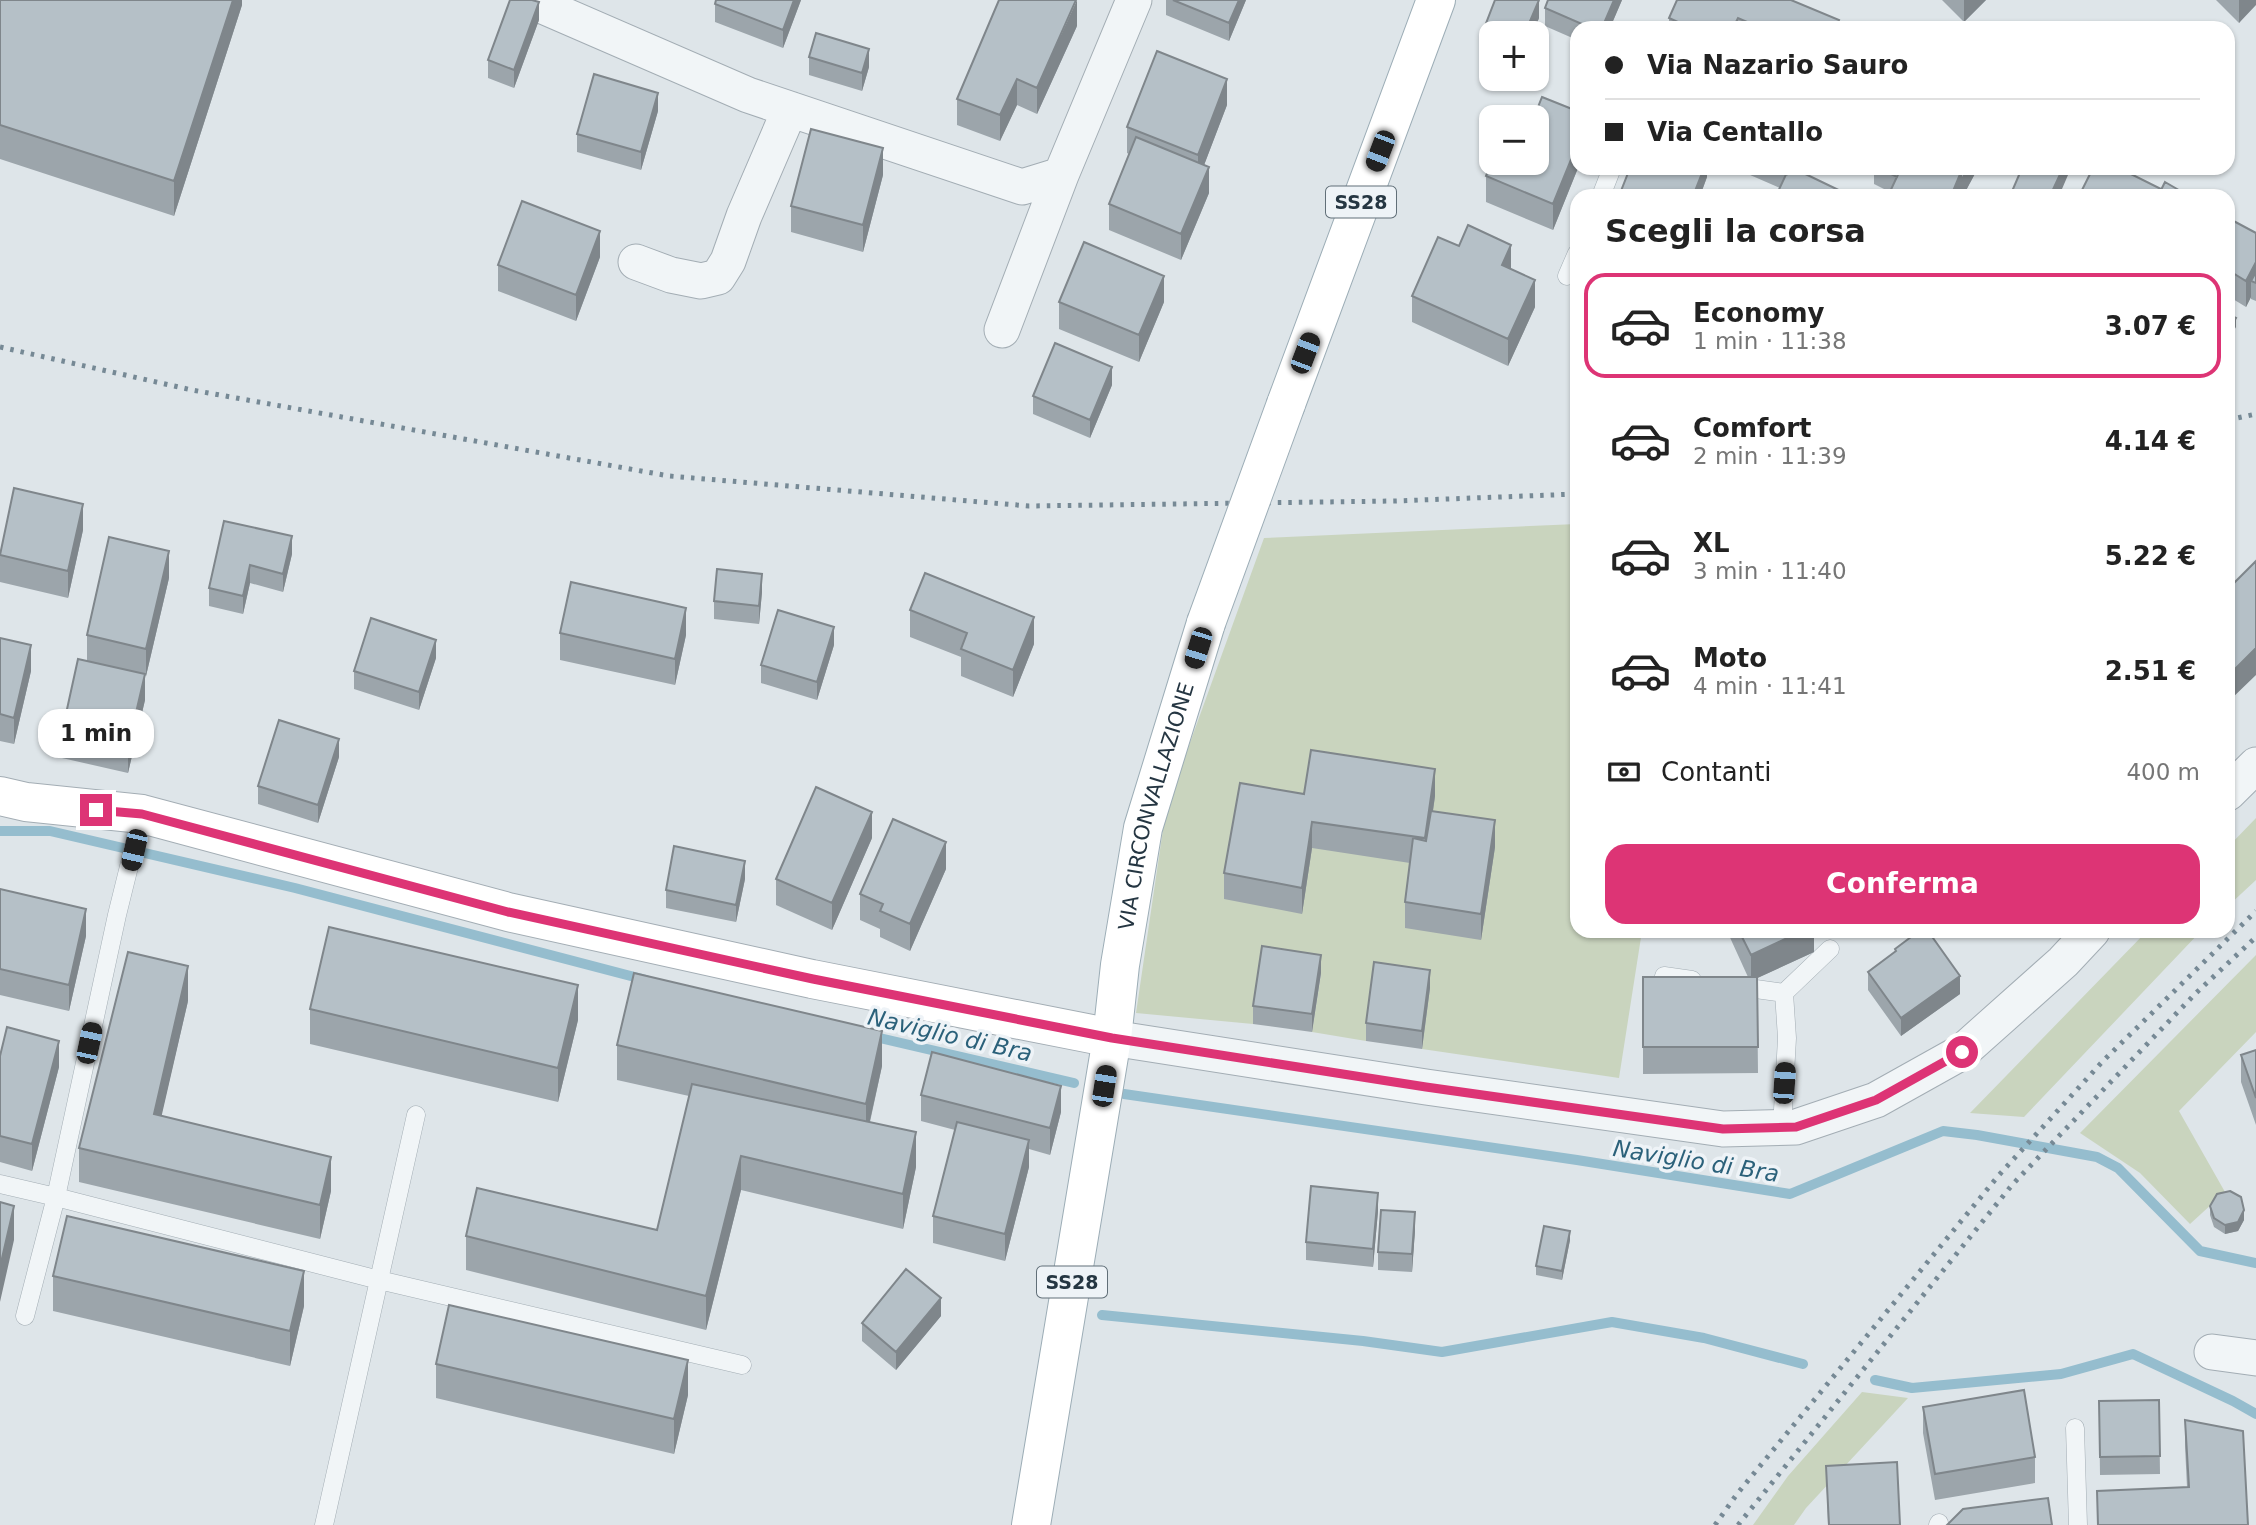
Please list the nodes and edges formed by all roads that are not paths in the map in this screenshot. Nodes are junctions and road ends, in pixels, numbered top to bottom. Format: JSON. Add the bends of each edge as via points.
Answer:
{"nodes":[{"id":1,"x":529,"y":0,"type":"edge"},
{"id":2,"x":1134,"y":0,"type":"edge"},
{"id":3,"x":1436,"y":0,"type":"edge"},
{"id":4,"x":790,"y":109,"type":"junction"},
{"id":5,"x":1060,"y":175,"type":"junction"},
{"id":6,"x":636,"y":262,"type":"dead end"},
{"id":7,"x":1570,"y":269,"type":"edge"},
{"id":8,"x":1567,"y":276,"type":"dead end"},
{"id":9,"x":1002,"y":330,"type":"dead end"},
{"id":10,"x":2256,"y":765,"type":"edge"},
{"id":11,"x":2235,"y":786,"type":"edge"},
{"id":12,"x":0,"y":796,"type":"edge"},
{"id":13,"x":140,"y":822,"type":"junction"},
{"id":14,"x":2084,"y":938,"type":"edge"},
{"id":15,"x":1830,"y":949,"type":"dead end"},
{"id":16,"x":1664,"y":976,"type":"edge"},
{"id":17,"x":1784,"y":993,"type":"junction"},
{"id":18,"x":1112,"y":1038,"type":"junction"},
{"id":19,"x":416,"y":1115,"type":"dead end"},
{"id":20,"x":1782,"y":1128,"type":"junction"},
{"id":21,"x":0,"y":1184,"type":"edge"},
{"id":22,"x":56,"y":1197,"type":"junction"},
{"id":23,"x":379,"y":1280,"type":"junction"},
{"id":24,"x":24,"y":1316,"type":"dead end"},
{"id":25,"x":2212,"y":1352,"type":"dead end"},
{"id":26,"x":2256,"y":1359,"type":"edge"},
{"id":27,"x":741,"y":1365,"type":"dead end"},
{"id":28,"x":2075,"y":1428,"type":"dead end"},
{"id":29,"x":324,"y":1525,"type":"edge"},
{"id":30,"x":1031,"y":1525,"type":"edge"},
{"id":31,"x":2078,"y":1525,"type":"edge"}],
"edges":[{"from":1,"to":4,"type":"street"},
{"from":2,"to":5,"type":"street"},
{"from":3,"to":18,"type":"main road","name":"VIA CIRCONVALLAZIONE","number":"SS28","bridge":true,"via":[[1206,623],[1143,828]]},
{"from":4,"to":5,"type":"street","via":[[1022,187]]},
{"from":4,"to":6,"type":"street","via":[[718,277],[701,281]]},
{"from":5,"to":9,"type":"street"},
{"from":7,"to":8,"type":"lane"},
{"from":10,"to":11,"type":"street"},
{"from":12,"to":13,"type":"main road"},
{"from":13,"to":18,"type":"main road","via":[[508,912]]},
{"from":13,"to":22,"type":"lane"},
{"from":14,"to":20,"type":"street","via":[[1962,1052],[1876,1100]]},
{"from":15,"to":17,"type":"lane"},
{"from":16,"to":17,"type":"lane"},
{"from":17,"to":20,"type":"lane","via":[[1787,1038]]},
{"from":18,"to":20,"type":"street","via":[[1723,1129]]},
{"from":18,"to":30,"type":"main road","name":"VIA CIRCONVALLAZIONE","number":"SS28"},
{"from":19,"to":23,"type":"lane"},
{"from":21,"to":22,"type":"lane"},
{"from":22,"to":23,"type":"lane"},
{"from":22,"to":24,"type":"lane"},
{"from":23,"to":27,"type":"lane"},
{"from":23,"to":29,"type":"lane"},
{"from":25,"to":26,"type":"street"},
{"from":28,"to":31,"type":"lane"}]}
